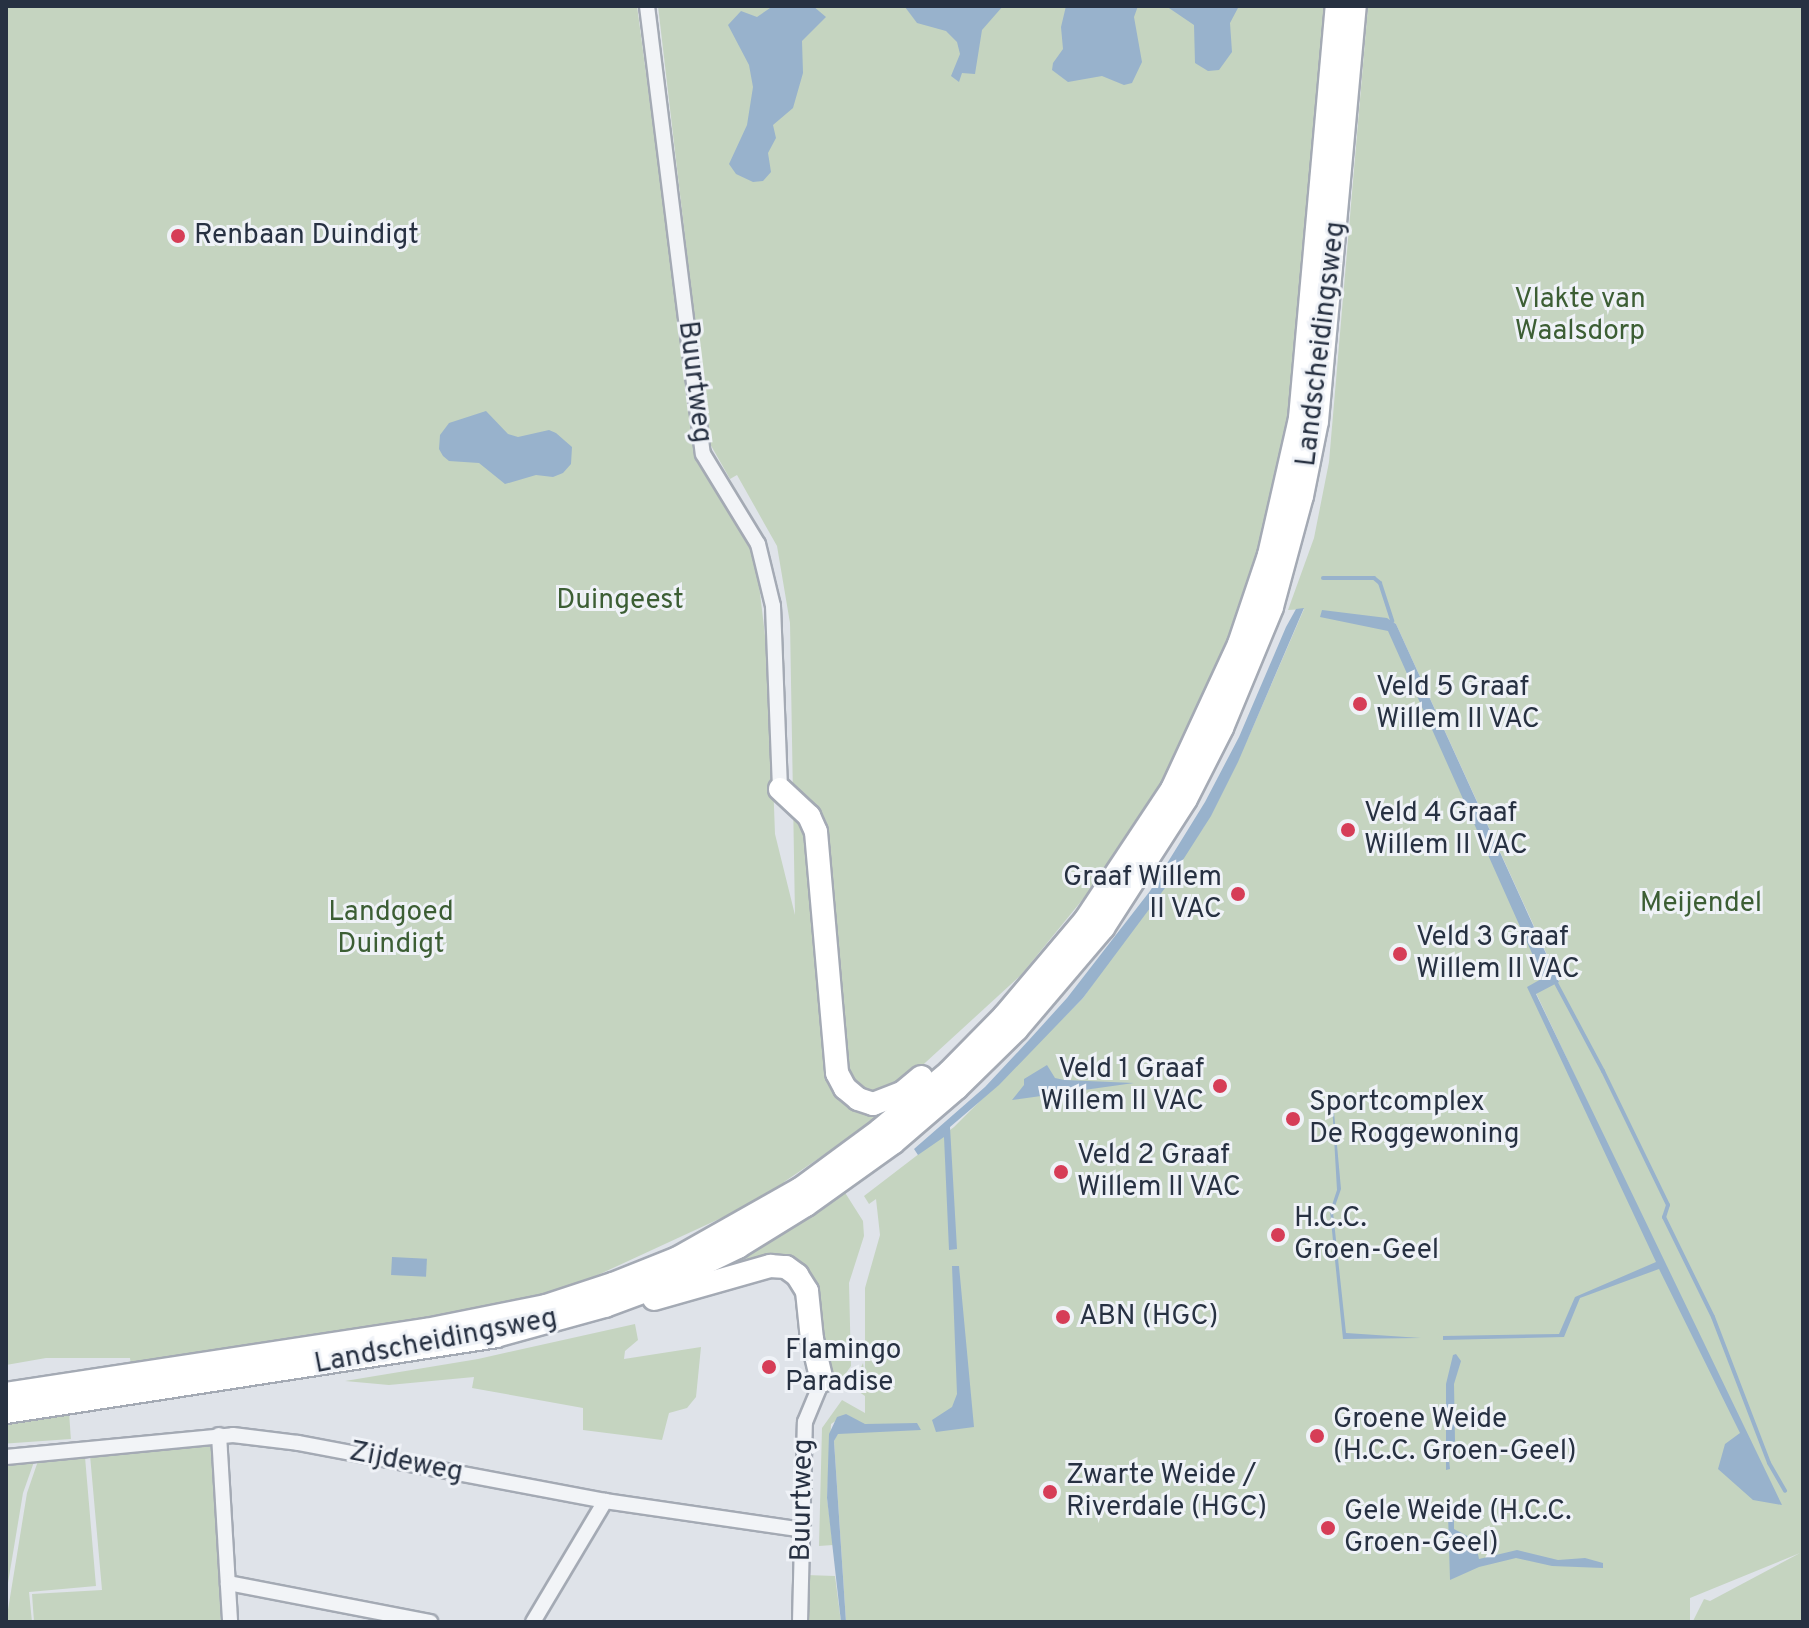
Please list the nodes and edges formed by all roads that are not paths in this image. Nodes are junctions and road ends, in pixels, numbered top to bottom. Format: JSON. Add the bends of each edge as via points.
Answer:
{"nodes":[{"id":1,"x":647,"y":6,"type":"edge"},
{"id":2,"x":1337,"y":6,"type":"edge"},
{"id":3,"x":1355,"y":6,"type":"edge"},
{"id":4,"x":780,"y":789,"type":"joint"},
{"id":5,"x":1046,"y":970,"type":"junction"},
{"id":6,"x":605,"y":1306,"type":"junction"},
{"id":7,"x":822,"y":1381,"type":"joint"},
{"id":8,"x":6,"y":1394,"type":"edge"},
{"id":9,"x":66,"y":1394,"type":"junction"},
{"id":10,"x":6,"y":1412,"type":"edge"},
{"id":11,"x":219,"y":1435,"type":"junction"},
{"id":12,"x":6,"y":1457,"type":"edge"},
{"id":13,"x":605,"y":1501,"type":"junction"},
{"id":14,"x":803,"y":1530,"type":"junction"},
{"id":15,"x":228,"y":1583,"type":"junction"},
{"id":16,"x":230,"y":1622,"type":"edge"},
{"id":17,"x":430,"y":1622,"type":"edge"},
{"id":18,"x":533,"y":1622,"type":"edge"},
{"id":19,"x":800,"y":1622,"type":"edge"}],
"edges":[{"from":1,"to":4,"type":"street","name":"Buurtweg","via":[[703,454],[758,544],[773,606]]},
{"from":2,"to":5,"type":"main road","name":"Landscheidingsweg","via":[[1300,418],[1269,555],[1239,644],[1172,789],[1125,865]]},
{"from":3,"to":6,"type":"main road","name":"Landscheidingsweg","via":[[1326,353],[1302,496],[1256,651],[1186,799],[1095,938],[1017,1029],[957,1088],[893,1143],[806,1205],[684,1275]]},
{"from":4,"to":5,"type":"main road","via":[[809,816],[816,832],[837,1073],[858,1099],[873,1104],[902,1093],[1010,993]]},
{"from":5,"to":9,"type":"main road","name":"Landscheidingsweg","via":[[949,1072],[880,1130],[800,1189],[678,1258],[613,1284],[493,1317]]},
{"from":6,"to":7,"type":"main road","via":[[664,1298],[770,1266],[786,1267],[807,1291]]},
{"from":6,"to":9,"type":"main road","name":"Landscheidingsweg","via":[[496,1336]]},
{"from":7,"to":14,"type":"street","name":"Buurtweg","via":[[805,1422]]},
{"from":8,"to":9,"type":"main road","name":"Landscheidingsweg"},
{"from":9,"to":10,"type":"main road","name":"Landscheidingsweg"},
{"from":11,"to":12,"type":"street","name":"Zijdeweg"},
{"from":11,"to":13,"type":"street","name":"Zijdeweg","via":[[298,1443]]},
{"from":11,"to":15,"type":"street"},
{"from":13,"to":14,"type":"street","name":"Zijdeweg"},
{"from":13,"to":18,"type":"street"},
{"from":14,"to":19,"type":"street","name":"Buurtweg"},
{"from":15,"to":16,"type":"street"},
{"from":15,"to":17,"type":"street"}]}
